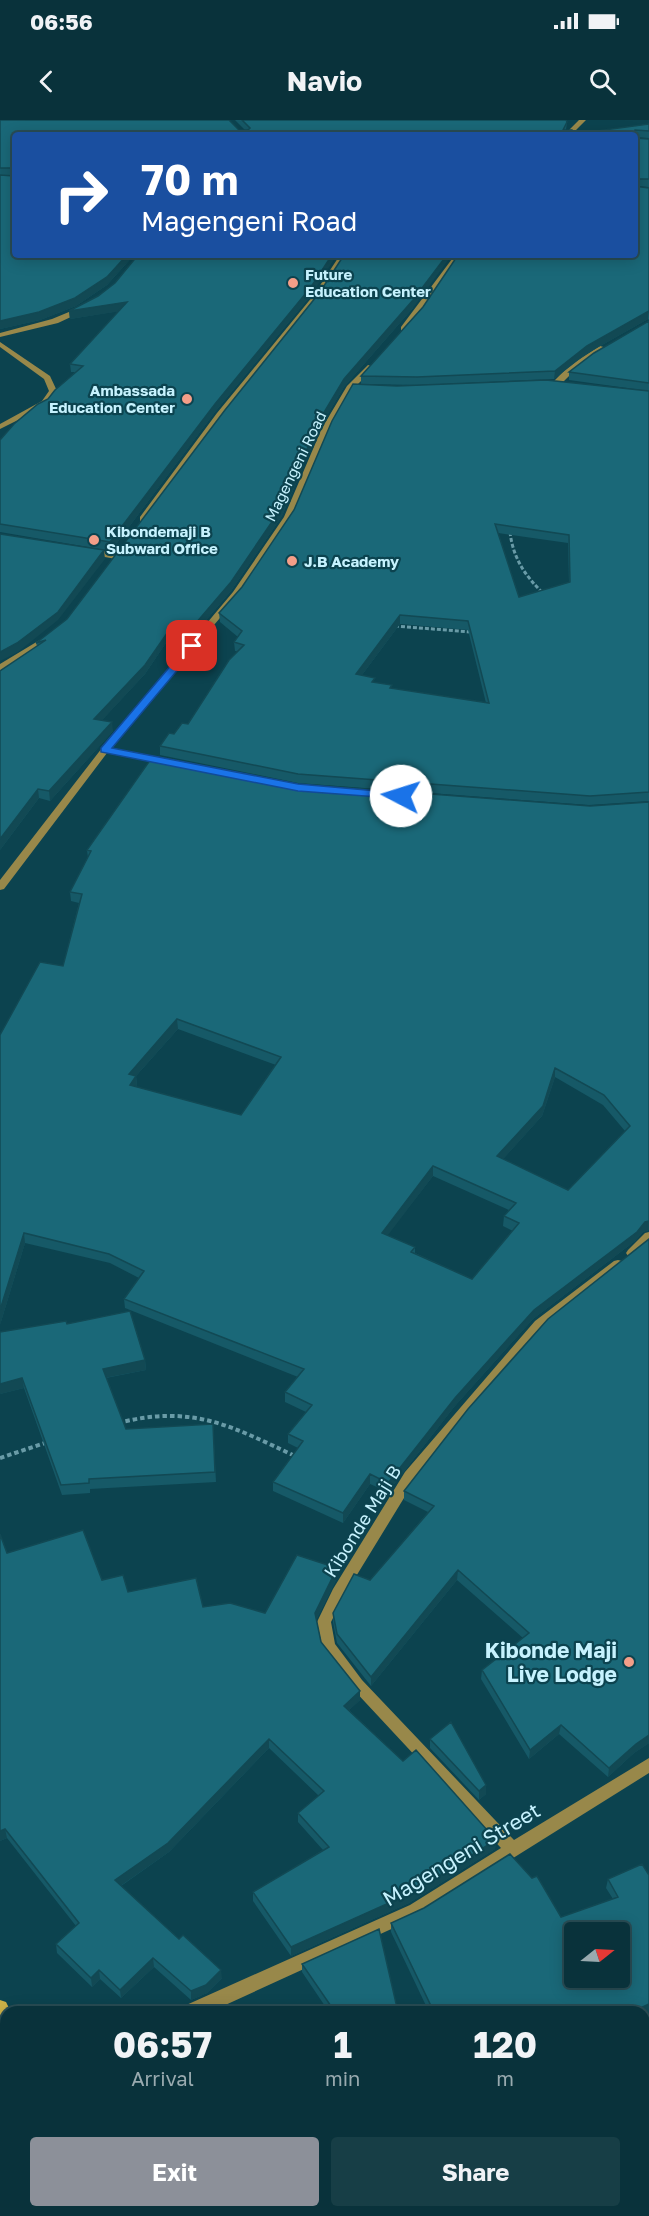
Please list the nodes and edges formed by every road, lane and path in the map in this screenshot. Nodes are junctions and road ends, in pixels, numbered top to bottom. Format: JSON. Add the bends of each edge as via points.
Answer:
{"nodes":[{"id":1,"x":583,"y":120,"type":"edge"},
{"id":2,"x":570,"y":132,"type":"edge"},
{"id":3,"x":342,"y":258,"type":"edge"},
{"id":4,"x":457,"y":258,"type":"edge"},
{"id":5,"x":94,"y":302,"type":"edge"},
{"id":6,"x":400,"y":333,"type":"edge"},
{"id":7,"x":0,"y":335,"type":"edge"},
{"id":8,"x":0,"y":344,"type":"edge"},
{"id":9,"x":608,"y":345,"type":"edge"},
{"id":10,"x":380,"y":357,"type":"edge"},
{"id":11,"x":548,"y":382,"type":"edge"},
{"id":12,"x":557,"y":382,"type":"junction"},
{"id":13,"x":567,"y":384,"type":"edge"},
{"id":14,"x":350,"y":388,"type":"junction"},
{"id":15,"x":362,"y":390,"type":"edge"},
{"id":16,"x":0,"y":427,"type":"edge"},
{"id":17,"x":509,"y":526,"type":"edge"},
{"id":18,"x":136,"y":528,"type":"edge"},
{"id":19,"x":123,"y":547,"type":"edge"},
{"id":20,"x":81,"y":550,"type":"edge"},
{"id":21,"x":116,"y":556,"type":"junction"},
{"id":22,"x":110,"y":564,"type":"edge"},
{"id":23,"x":552,"y":601,"type":"edge"},
{"id":24,"x":394,"y":626,"type":"edge"},
{"id":25,"x":55,"y":631,"type":"edge"},
{"id":26,"x":480,"y":632,"type":"edge"},
{"id":27,"x":0,"y":668,"type":"edge"},
{"id":28,"x":105,"y":750,"type":"junction"},
{"id":29,"x":173,"y":763,"type":"edge"},
{"id":30,"x":0,"y":887,"type":"edge"},
{"id":31,"x":649,"y":1236,"type":"edge"},
{"id":32,"x":115,"y":1424,"type":"edge"},
{"id":33,"x":58,"y":1439,"type":"edge"},
{"id":34,"x":0,"y":1458,"type":"edge"},
{"id":35,"x":300,"y":1458,"type":"edge"},
{"id":36,"x":649,"y":1766,"type":"edge"},
{"id":37,"x":512,"y":1849,"type":"junction"},
{"id":38,"x":203,"y":2006,"type":"edge"}],
"edges":[{"from":1,"to":2,"type":"street"},
{"from":3,"to":18,"type":"street"},
{"from":4,"to":6,"type":"street"},
{"from":5,"to":7,"type":"street","via":[[55,321]]},
{"from":8,"to":16,"type":"street","via":[[47,378],[53,391],[45,403]]},
{"from":9,"to":12,"type":"street"},
{"from":10,"to":14,"type":"street","name":"Magengeni Road"},
{"from":11,"to":12,"type":"street"},
{"from":12,"to":13,"type":"street"},
{"from":14,"to":15,"type":"street"},
{"from":14,"to":28,"type":"street","name":"Magengeni Road","via":[[326,428],[301,491],[274,540],[236,594]]},
{"from":17,"to":23,"type":"path","via":[[516,561],[527,580]]},
{"from":19,"to":21,"type":"street"},
{"from":20,"to":21,"type":"street"},
{"from":21,"to":22,"type":"street"},
{"from":24,"to":26,"type":"path"},
{"from":25,"to":27,"type":"street"},
{"from":28,"to":29,"type":"street"},
{"from":28,"to":30,"type":"street","name":"Magengeni Road"},
{"from":31,"to":37,"type":"street","name":"Kibonde Maji B","via":[[540,1324],[461,1413],[392,1501],[324,1622],[328,1646],[357,1684]]},
{"from":32,"to":35,"type":"path","via":[[138,1418],[192,1415],[238,1430]]},
{"from":33,"to":34,"type":"path"},
{"from":36,"to":37,"type":"street","name":"Magengeni Street"},
{"from":37,"to":38,"type":"street","name":"Magengeni Street","via":[[416,1910]]}]}
